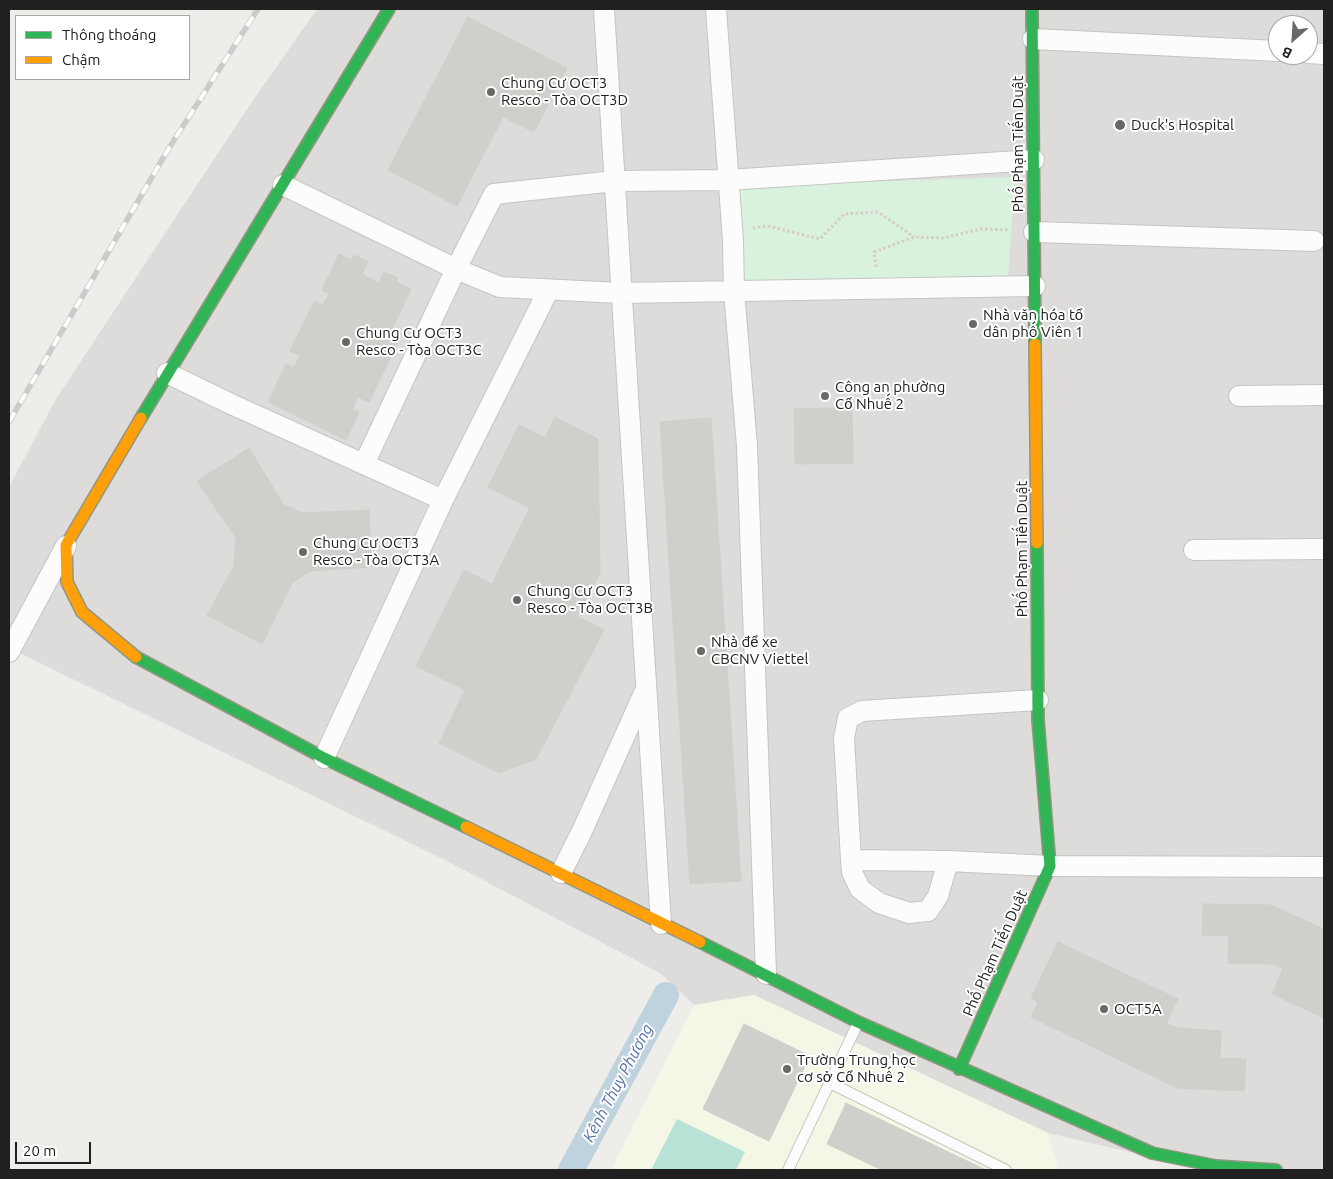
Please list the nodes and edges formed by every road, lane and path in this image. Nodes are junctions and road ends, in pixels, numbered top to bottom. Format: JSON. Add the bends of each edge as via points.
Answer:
{"nodes":[{"id":1,"x":389,"y":9,"type":"edge"},
{"id":2,"x":604,"y":9,"type":"edge"},
{"id":3,"x":716,"y":9,"type":"edge"},
{"id":4,"x":1032,"y":9,"type":"edge"},
{"id":5,"x":1033,"y":40,"type":"junction"},
{"id":6,"x":1268,"y":51,"type":"edge"},
{"id":7,"x":1034,"y":160,"type":"junction"},
{"id":8,"x":728,"y":180,"type":"junction"},
{"id":9,"x":615,"y":182,"type":"junction"},
{"id":10,"x":282,"y":185,"type":"junction"},
{"id":11,"x":1034,"y":232,"type":"junction"},
{"id":12,"x":914,"y":237,"type":"junction"},
{"id":13,"x":733,"y":240,"type":"junction"},
{"id":14,"x":1314,"y":241,"type":"dead end"},
{"id":15,"x":456,"y":269,"type":"junction"},
{"id":16,"x":1035,"y":286,"type":"junction"},
{"id":17,"x":880,"y":289,"type":"junction"},
{"id":18,"x":548,"y":291,"type":"junction"},
{"id":19,"x":734,"y":291,"type":"junction"},
{"id":20,"x":621,"y":293,"type":"junction"},
{"id":21,"x":167,"y":373,"type":"junction"},
{"id":22,"x":1239,"y":396,"type":"dead end"},
{"id":23,"x":1324,"y":396,"type":"edge"},
{"id":24,"x":364,"y":464,"type":"junction"},
{"id":25,"x":443,"y":500,"type":"junction"},
{"id":26,"x":66,"y":545,"type":"junction"},
{"id":27,"x":1324,"y":549,"type":"edge"},
{"id":28,"x":1194,"y":550,"type":"dead end"},
{"id":29,"x":9,"y":652,"type":"edge"},
{"id":30,"x":646,"y":690,"type":"junction"},
{"id":31,"x":1038,"y":700,"type":"junction"},
{"id":32,"x":324,"y":758,"type":"junction"},
{"id":33,"x":850,"y":860,"type":"junction"},
{"id":34,"x":948,"y":861,"type":"junction"},
{"id":35,"x":1050,"y":866,"type":"junction"},
{"id":36,"x":1324,"y":867,"type":"edge"},
{"id":37,"x":561,"y":873,"type":"junction"},
{"id":38,"x":661,"y":924,"type":"junction"},
{"id":39,"x":766,"y":974,"type":"junction"},
{"id":40,"x":858,"y":1022,"type":"junction"},
{"id":41,"x":959,"y":1069,"type":"junction"},
{"id":42,"x":830,"y":1083,"type":"junction"},
{"id":43,"x":1216,"y":1168,"type":"edge"},
{"id":44,"x":788,"y":1170,"type":"edge"},
{"id":45,"x":1006,"y":1170,"type":"edge"},
{"id":46,"x":1276,"y":1170,"type":"edge"}],
"edges":[{"from":1,"to":10,"type":"street"},
{"from":2,"to":9,"type":"street"},
{"from":3,"to":8,"type":"street"},
{"from":4,"to":5,"type":"street","name":"Phố Phạm Tiến Duật"},
{"from":5,"to":6,"type":"street"},
{"from":5,"to":7,"type":"street","name":"Phố Phạm Tiến Duật"},
{"from":7,"to":8,"type":"street"},
{"from":7,"to":11,"type":"street","name":"Phố Phạm Tiến Duật"},
{"from":8,"to":9,"type":"street"},
{"from":8,"to":13,"type":"street"},
{"from":9,"to":15,"type":"street","via":[[494,194]]},
{"from":9,"to":20,"type":"street"},
{"from":10,"to":15,"type":"street"},
{"from":10,"to":21,"type":"street"},
{"from":11,"to":12,"type":"path","via":[[981,229],[943,238]]},
{"from":11,"to":14,"type":"street"},
{"from":11,"to":16,"type":"street","name":"Phố Phạm Tiến Duật"},
{"from":12,"to":13,"type":"path","via":[[878,212],[844,214],[820,239],[768,226],[741,230]]},
{"from":12,"to":17,"type":"path","via":[[874,252]]},
{"from":13,"to":19,"type":"street"},
{"from":15,"to":18,"type":"street","via":[[500,287]]},
{"from":15,"to":24,"type":"street"},
{"from":16,"to":17,"type":"street"},
{"from":16,"to":31,"type":"street","name":"Phố Phạm Tiến Duật"},
{"from":17,"to":19,"type":"street"},
{"from":18,"to":20,"type":"street"},
{"from":18,"to":25,"type":"street"},
{"from":19,"to":20,"type":"street"},
{"from":19,"to":39,"type":"street","via":[[747,446]]},
{"from":20,"to":30,"type":"street"},
{"from":21,"to":24,"type":"street"},
{"from":21,"to":26,"type":"street"},
{"from":22,"to":23,"type":"street"},
{"from":24,"to":25,"type":"street"},
{"from":25,"to":32,"type":"street"},
{"from":26,"to":29,"type":"street"},
{"from":26,"to":32,"type":"street","via":[[68,582],[82,612],[134,655]]},
{"from":27,"to":28,"type":"street"},
{"from":30,"to":37,"type":"street"},
{"from":30,"to":38,"type":"street"},
{"from":31,"to":33,"type":"street","via":[[862,711],[848,718],[844,738]]},
{"from":31,"to":35,"type":"street","name":"Phố Phạm Tiến Duật"},
{"from":32,"to":37,"type":"street"},
{"from":33,"to":34,"type":"street"},
{"from":33,"to":34,"type":"street","via":[[860,889],[880,903],[909,912],[928,911],[938,896]]},
{"from":34,"to":35,"type":"street"},
{"from":35,"to":36,"type":"street"},
{"from":35,"to":41,"type":"street","name":"Phố Phạm Tiến Duật"},
{"from":37,"to":38,"type":"street"},
{"from":38,"to":39,"type":"street"},
{"from":39,"to":40,"type":"street"},
{"from":40,"to":41,"type":"street"},
{"from":40,"to":42,"type":"lane"},
{"from":41,"to":43,"type":"street","via":[[1152,1153]]},
{"from":42,"to":44,"type":"lane"},
{"from":42,"to":45,"type":"lane"},
{"from":43,"to":46,"type":"street"}]}
